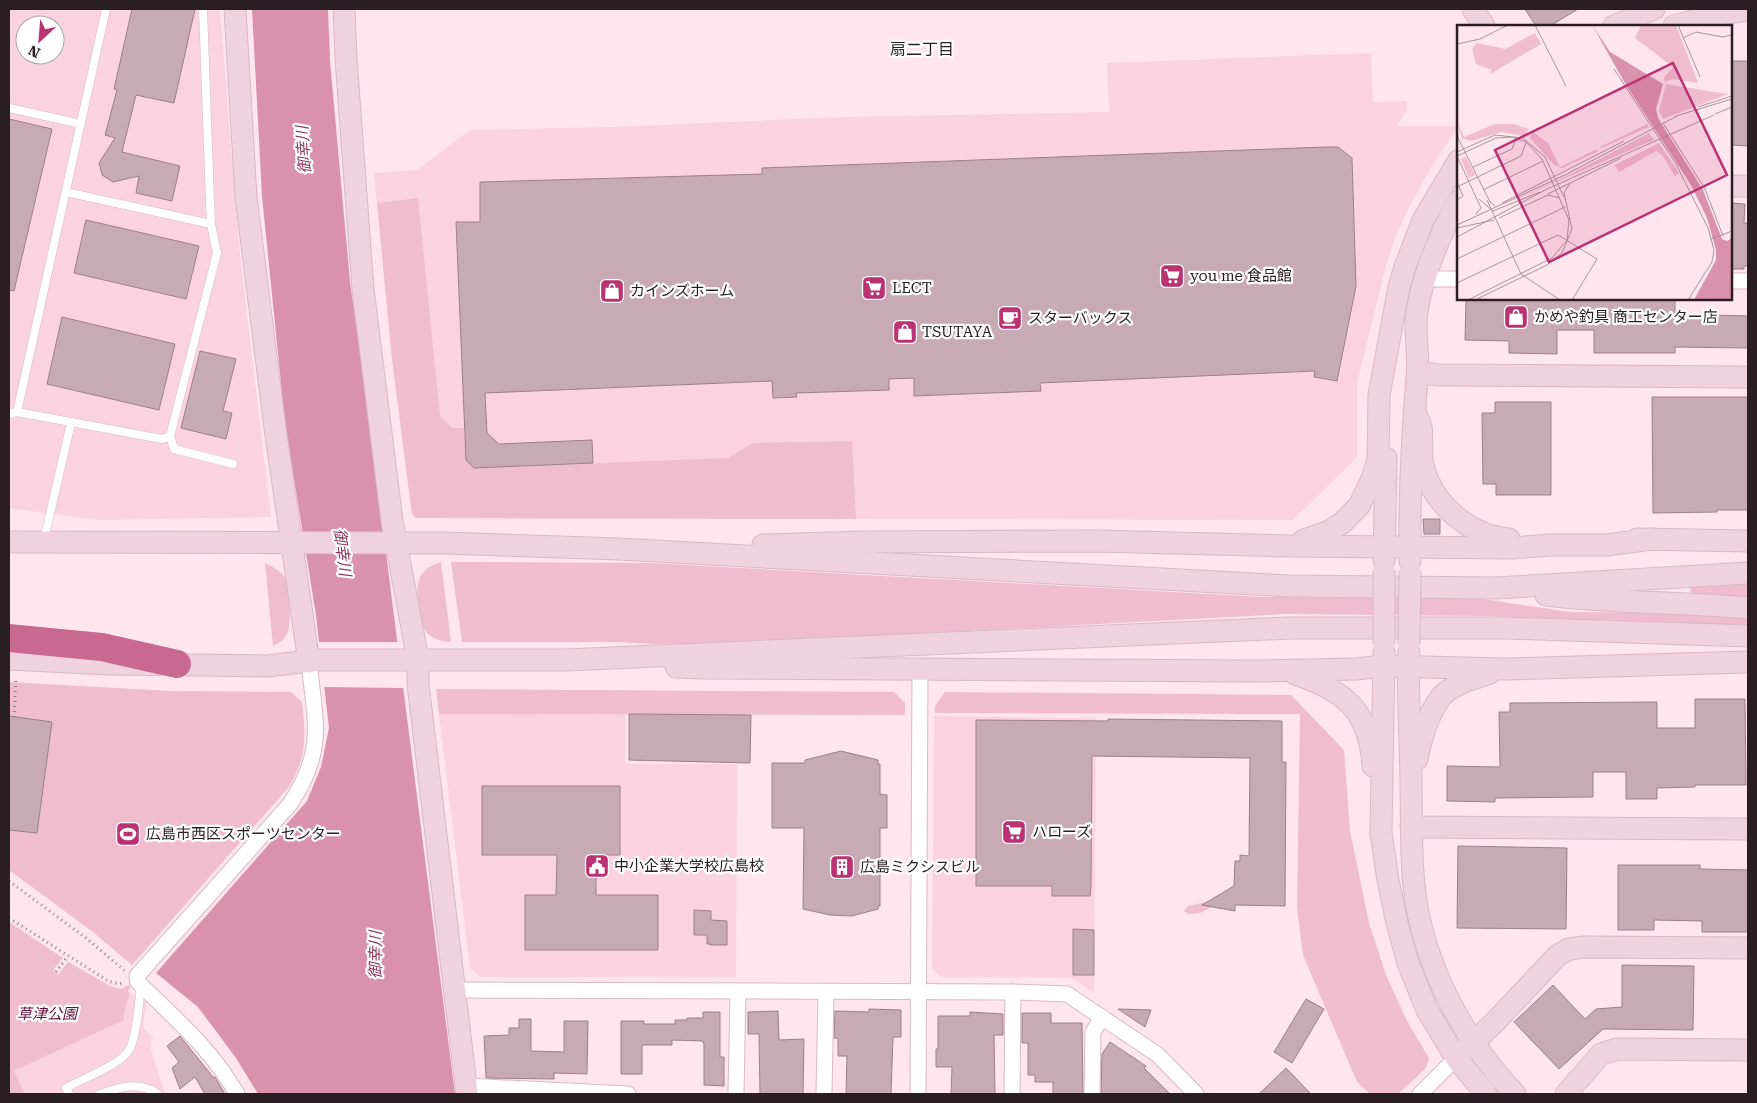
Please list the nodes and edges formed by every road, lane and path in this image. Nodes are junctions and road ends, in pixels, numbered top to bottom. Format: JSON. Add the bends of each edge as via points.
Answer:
{"nodes":[{"id":1,"x":106,"y":9,"type":"edge"},
{"id":2,"x":203,"y":9,"type":"edge"},
{"id":3,"x":235,"y":9,"type":"edge"},
{"id":4,"x":344,"y":9,"type":"edge"},
{"id":5,"x":1473,"y":9,"type":"edge"},
{"id":6,"x":1654,"y":9,"type":"edge"},
{"id":7,"x":1748,"y":10,"type":"edge"},
{"id":8,"x":1483,"y":25,"type":"edge"},
{"id":9,"x":1616,"y":25,"type":"edge"},
{"id":10,"x":1678,"y":25,"type":"edge"},
{"id":11,"x":9,"y":108,"type":"edge"},
{"id":12,"x":81,"y":124,"type":"junction"},
{"id":13,"x":1457,"y":163,"type":"edge"},
{"id":14,"x":1732,"y":186,"type":"edge"},
{"id":15,"x":1748,"y":186,"type":"edge"},
{"id":16,"x":66,"y":192,"type":"junction"},
{"id":17,"x":1457,"y":204,"type":"edge"},
{"id":18,"x":211,"y":224,"type":"junction"},
{"id":19,"x":1426,"y":279,"type":"junction"},
{"id":20,"x":1457,"y":279,"type":"edge"},
{"id":21,"x":1732,"y":281,"type":"edge"},
{"id":22,"x":1748,"y":281,"type":"edge"},
{"id":23,"x":1386,"y":360,"type":"junction"},
{"id":24,"x":1418,"y":373,"type":"junction"},
{"id":25,"x":1748,"y":377,"type":"edge"},
{"id":26,"x":1414,"y":412,"type":"junction"},
{"id":27,"x":13,"y":413,"type":"edge"},
{"id":28,"x":70,"y":423,"type":"junction"},
{"id":29,"x":170,"y":436,"type":"junction"},
{"id":30,"x":233,"y":464,"type":"dead end"},
{"id":31,"x":1652,"y":539,"type":"junction"},
{"id":32,"x":1748,"y":540,"type":"edge"},
{"id":33,"x":9,"y":542,"type":"edge"},
{"id":34,"x":43,"y":542,"type":"junction"},
{"id":35,"x":296,"y":543,"type":"junction"},
{"id":36,"x":391,"y":543,"type":"junction"},
{"id":37,"x":1289,"y":546,"type":"junction"},
{"id":38,"x":1384,"y":546,"type":"junction"},
{"id":39,"x":1410,"y":547,"type":"junction"},
{"id":40,"x":618,"y":549,"type":"junction"},
{"id":41,"x":1748,"y":573,"type":"edge"},
{"id":42,"x":1496,"y":588,"type":"junction"},
{"id":43,"x":1748,"y":608,"type":"edge"},
{"id":44,"x":1748,"y":636,"type":"edge"},
{"id":45,"x":9,"y":638,"type":"edge"},
{"id":46,"x":409,"y":660,"type":"junction"},
{"id":47,"x":566,"y":660,"type":"junction"},
{"id":48,"x":313,"y":661,"type":"junction"},
{"id":49,"x":1748,"y":662,"type":"edge"},
{"id":50,"x":177,"y":664,"type":"junction"},
{"id":51,"x":1384,"y":666,"type":"junction"},
{"id":52,"x":1408,"y":666,"type":"junction"},
{"id":53,"x":13,"y":668,"type":"edge"},
{"id":54,"x":1505,"y":669,"type":"junction"},
{"id":55,"x":920,"y":670,"type":"junction"},
{"id":56,"x":1258,"y":671,"type":"junction"},
{"id":57,"x":14,"y":717,"type":"dead end"},
{"id":58,"x":1412,"y":787,"type":"junction"},
{"id":59,"x":1411,"y":827,"type":"junction"},
{"id":60,"x":1748,"y":829,"type":"edge"},
{"id":61,"x":1381,"y":834,"type":"junction"},
{"id":62,"x":9,"y":881,"type":"edge"},
{"id":63,"x":9,"y":918,"type":"edge"},
{"id":64,"x":1748,"y":948,"type":"edge"},
{"id":65,"x":68,"y":956,"type":"junction"},
{"id":66,"x":56,"y":972,"type":"dead end"},
{"id":67,"x":139,"y":981,"type":"junction"},
{"id":68,"x":454,"y":990,"type":"junction"},
{"id":69,"x":738,"y":992,"type":"junction"},
{"id":70,"x":826,"y":992,"type":"junction"},
{"id":71,"x":919,"y":992,"type":"junction"},
{"id":72,"x":1013,"y":992,"type":"junction"},
{"id":73,"x":1102,"y":1017,"type":"junction"},
{"id":74,"x":1474,"y":1041,"type":"junction"},
{"id":75,"x":1748,"y":1050,"type":"edge"},
{"id":76,"x":1456,"y":1058,"type":"junction"},
{"id":77,"x":466,"y":1090,"type":"edge"},
{"id":78,"x":69,"y":1094,"type":"edge"},
{"id":79,"x":100,"y":1094,"type":"edge"},
{"id":80,"x":158,"y":1094,"type":"edge"},
{"id":81,"x":237,"y":1094,"type":"edge"},
{"id":82,"x":628,"y":1094,"type":"edge"},
{"id":83,"x":736,"y":1094,"type":"edge"},
{"id":84,"x":824,"y":1094,"type":"edge"},
{"id":85,"x":918,"y":1094,"type":"edge"},
{"id":86,"x":1012,"y":1094,"type":"edge"},
{"id":87,"x":1092,"y":1094,"type":"edge"},
{"id":88,"x":1196,"y":1094,"type":"edge"},
{"id":89,"x":1420,"y":1094,"type":"edge"},
{"id":90,"x":1486,"y":1094,"type":"edge"},
{"id":91,"x":1515,"y":1094,"type":"edge"},
{"id":92,"x":1566,"y":1094,"type":"edge"}],
"edges":[{"from":1,"to":12,"type":"lane"},
{"from":2,"to":18,"type":"lane"},
{"from":3,"to":35,"type":"street","via":[[246,197],[275,428]]},
{"from":4,"to":36,"type":"street","via":[[363,289]]},
{"from":5,"to":8,"type":"street"},
{"from":6,"to":9,"type":"street"},
{"from":7,"to":10,"type":"street"},
{"from":11,"to":12,"type":"lane"},
{"from":12,"to":16,"type":"lane"},
{"from":13,"to":23,"type":"street","via":[[1423,220],[1405,267]]},
{"from":14,"to":15,"type":"street"},
{"from":16,"to":18,"type":"lane"},
{"from":16,"to":27,"type":"lane"},
{"from":17,"to":19,"type":"street"},
{"from":18,"to":29,"type":"lane","via":[[217,253]]},
{"from":19,"to":20,"type":"street"},
{"from":19,"to":24,"type":"street","via":[[1416,325]]},
{"from":21,"to":22,"type":"street"},
{"from":23,"to":37,"type":"street","via":[[1379,395],[1378,460],[1364,498],[1336,528]]},
{"from":23,"to":38,"type":"street"},
{"from":24,"to":25,"type":"street"},
{"from":24,"to":26,"type":"street"},
{"from":26,"to":31,"type":"street","via":[[1421,426],[1421,454],[1429,482],[1455,515],[1477,530],[1494,537],[1515,539]]},
{"from":26,"to":39,"type":"street"},
{"from":27,"to":28,"type":"lane"},
{"from":28,"to":29,"type":"lane","via":[[162,439]]},
{"from":28,"to":34,"type":"lane"},
{"from":29,"to":30,"type":"lane","via":[[174,449]]},
{"from":31,"to":32,"type":"street"},
{"from":31,"to":39,"type":"street","via":[[1606,545]]},
{"from":33,"to":34,"type":"street"},
{"from":34,"to":35,"type":"street"},
{"from":35,"to":36,"type":"street"},
{"from":35,"to":48,"type":"street"},
{"from":36,"to":40,"type":"street"},
{"from":36,"to":46,"type":"street"},
{"from":37,"to":38,"type":"street"},
{"from":37,"to":40,"type":"street","via":[[1096,541],[865,542]]},
{"from":38,"to":39,"type":"street"},
{"from":38,"to":51,"type":"street","bridge":true},
{"from":39,"to":52,"type":"street","bridge":true},
{"from":40,"to":42,"type":"street","via":[[1289,586]]},
{"from":41,"to":42,"type":"street"},
{"from":42,"to":43,"type":"street","via":[[1578,599]]},
{"from":44,"to":47,"type":"street","via":[[1506,628],[1290,628]]},
{"from":45,"to":50,"type":"highway","via":[[102,648]]},
{"from":46,"to":47,"type":"street"},
{"from":46,"to":48,"type":"street"},
{"from":46,"to":68,"type":"street","via":[[418,684]]},
{"from":47,"to":55,"type":"street","via":[[704,668]]},
{"from":48,"to":50,"type":"street","via":[[267,666]]},
{"from":48,"to":67,"type":"street","via":[[316,738],[302,787]]},
{"from":49,"to":54,"type":"street"},
{"from":50,"to":53,"type":"street"},
{"from":51,"to":52,"type":"street"},
{"from":51,"to":56,"type":"street"},
{"from":51,"to":61,"type":"street"},
{"from":52,"to":54,"type":"street"},
{"from":52,"to":58,"type":"street"},
{"from":53,"to":57,"type":"path"},
{"from":54,"to":58,"type":"street","via":[[1478,677],[1442,696],[1423,733]]},
{"from":55,"to":56,"type":"street"},
{"from":55,"to":71,"type":"street"},
{"from":56,"to":61,"type":"street","via":[[1292,673],[1316,681],[1354,706],[1369,742]]},
{"from":58,"to":59,"type":"street"},
{"from":59,"to":60,"type":"street"},
{"from":59,"to":74,"type":"street","via":[[1415,891],[1423,933],[1442,986]]},
{"from":61,"to":76,"type":"street","via":[[1396,923],[1408,963],[1427,1010]]},
{"from":62,"to":67,"type":"path"},
{"from":63,"to":65,"type":"path"},
{"from":64,"to":74,"type":"street","via":[[1569,948],[1557,956]]},
{"from":65,"to":66,"type":"path"},
{"from":65,"to":67,"type":"path","via":[[113,983]]},
{"from":67,"to":78,"type":"lane","via":[[130,1048],[120,1060],[66,1088]]},
{"from":67,"to":81,"type":"street","via":[[195,1036]]},
{"from":68,"to":69,"type":"street"},
{"from":68,"to":77,"type":"street"},
{"from":69,"to":70,"type":"street"},
{"from":69,"to":83,"type":"street"},
{"from":70,"to":71,"type":"street"},
{"from":70,"to":84,"type":"street"},
{"from":71,"to":72,"type":"street"},
{"from":71,"to":85,"type":"street"},
{"from":72,"to":73,"type":"street","via":[[1067,994]]},
{"from":72,"to":86,"type":"street"},
{"from":73,"to":87,"type":"street","via":[[1093,1032]]},
{"from":73,"to":88,"type":"street","via":[[1158,1055]]},
{"from":74,"to":76,"type":"street"},
{"from":74,"to":91,"type":"street"},
{"from":75,"to":92,"type":"street","via":[[1617,1049],[1601,1054]]},
{"from":76,"to":89,"type":"street"},
{"from":76,"to":90,"type":"street"},
{"from":77,"to":82,"type":"street"},
{"from":79,"to":80,"type":"lane","via":[[135,1086]]}]}
